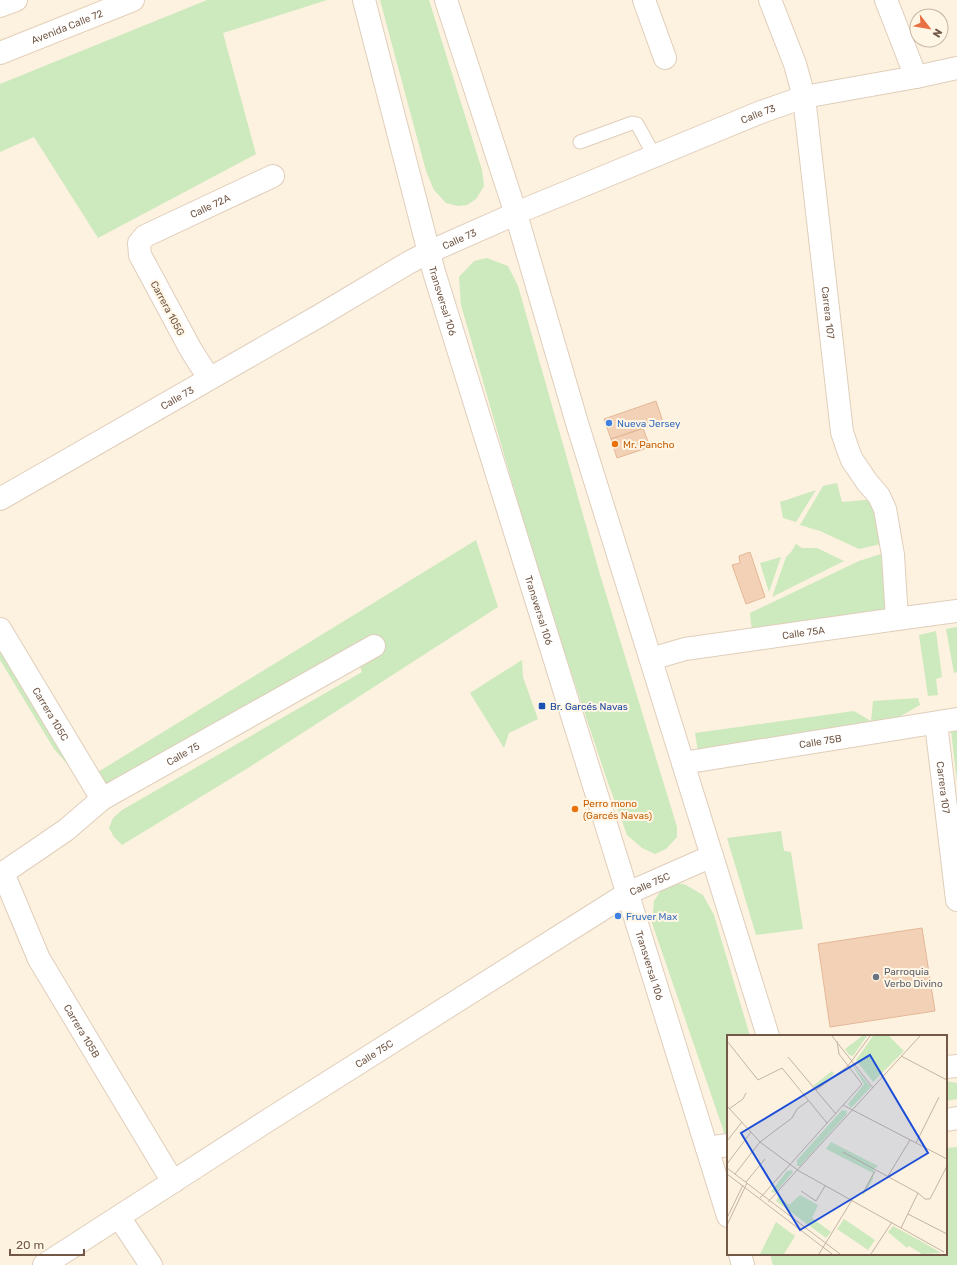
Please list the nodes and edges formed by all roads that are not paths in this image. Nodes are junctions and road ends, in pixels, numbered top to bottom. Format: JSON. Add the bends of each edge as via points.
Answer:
{"nodes":[{"id":1,"x":16,"y":0,"type":"edge"},
{"id":2,"x":133,"y":0,"type":"edge"},
{"id":3,"x":364,"y":0,"type":"edge"},
{"id":4,"x":446,"y":0,"type":"edge"},
{"id":5,"x":644,"y":0,"type":"edge"},
{"id":6,"x":770,"y":0,"type":"edge"},
{"id":7,"x":886,"y":0,"type":"edge"},
{"id":8,"x":0,"y":6,"type":"edge"},
{"id":9,"x":0,"y":53,"type":"edge"},
{"id":10,"x":665,"y":58,"type":"dead end"},
{"id":11,"x":957,"y":68,"type":"edge"},
{"id":12,"x":916,"y":77,"type":"junction"},
{"id":13,"x":804,"y":97,"type":"junction"},
{"id":14,"x":580,"y":142,"type":"dead end"},
{"id":15,"x":654,"y":157,"type":"junction"},
{"id":16,"x":273,"y":176,"type":"dead end"},
{"id":17,"x":516,"y":214,"type":"junction"},
{"id":18,"x":145,"y":236,"type":"joint"},
{"id":19,"x":429,"y":252,"type":"junction"},
{"id":20,"x":209,"y":378,"type":"junction"},
{"id":21,"x":0,"y":499,"type":"edge"},
{"id":22,"x":957,"y":611,"type":"edge"},
{"id":23,"x":897,"y":619,"type":"junction"},
{"id":24,"x":0,"y":629,"type":"edge"},
{"id":25,"x":374,"y":646,"type":"dead end"},
{"id":26,"x":651,"y":659,"type":"junction"},
{"id":27,"x":947,"y":721,"type":"edge"},
{"id":28,"x":683,"y":763,"type":"junction"},
{"id":29,"x":102,"y":799,"type":"junction"},
{"id":30,"x":712,"y":856,"type":"junction"},
{"id":31,"x":1,"y":874,"type":"edge"},
{"id":32,"x":628,"y":893,"type":"junction"},
{"id":33,"x":957,"y":900,"type":"edge"},
{"id":34,"x":768,"y":1035,"type":"edge"},
{"id":35,"x":957,"y":1066,"type":"edge"},
{"id":36,"x":947,"y":1067,"type":"edge"},
{"id":37,"x":957,"y":1118,"type":"edge"},
{"id":38,"x":947,"y":1120,"type":"edge"},
{"id":39,"x":717,"y":1147,"type":"edge"},
{"id":40,"x":173,"y":1182,"type":"junction"},
{"id":41,"x":727,"y":1210,"type":"edge"},
{"id":42,"x":119,"y":1217,"type":"junction"},
{"id":43,"x":740,"y":1255,"type":"edge"},
{"id":44,"x":44,"y":1265,"type":"edge"},
{"id":45,"x":151,"y":1265,"type":"edge"},
{"id":46,"x":743,"y":1265,"type":"edge"}],
"edges":[{"from":1,"to":8,"type":"street"},
{"from":2,"to":9,"type":"street","name":"Avenida Calle 72"},
{"from":3,"to":19,"type":"street","name":"Transversal 106"},
{"from":4,"to":17,"type":"street"},
{"from":5,"to":10,"type":"street"},
{"from":6,"to":13,"type":"street","name":"Carrera 107","via":[[795,64]]},
{"from":7,"to":12,"type":"street"},
{"from":11,"to":12,"type":"street","name":"Calle 73"},
{"from":12,"to":13,"type":"street","name":"Calle 73"},
{"from":13,"to":15,"type":"street","name":"Calle 73","via":[[761,112]]},
{"from":13,"to":23,"type":"street","name":"Carrera 107","via":[[842,432],[852,460],[879,496],[885,509],[893,555]]},
{"from":14,"to":15,"type":"lane","via":[[632,123],[637,124]]},
{"from":15,"to":17,"type":"street","name":"Calle 73"},
{"from":16,"to":18,"type":"street","name":"Calle 72A"},
{"from":17,"to":19,"type":"street","name":"Calle 73"},
{"from":17,"to":26,"type":"street"},
{"from":18,"to":20,"type":"street","name":"Carrera 105G","via":[[139,243],[140,255]]},
{"from":19,"to":20,"type":"street","name":"Calle 73"},
{"from":19,"to":32,"type":"street","name":"Transversal 106"},
{"from":20,"to":21,"type":"street","name":"Calle 73"},
{"from":22,"to":23,"type":"street","name":"Calle 75A"},
{"from":23,"to":26,"type":"street","name":"Calle 75A","via":[[685,649]]},
{"from":24,"to":29,"type":"street","name":"Carrera 105C"},
{"from":25,"to":29,"type":"street","name":"Calle 75"},
{"from":26,"to":28,"type":"street"},
{"from":27,"to":28,"type":"street","name":"Calle 75B"},
{"from":27,"to":33,"type":"street","name":"Carrera 107"},
{"from":28,"to":30,"type":"street"},
{"from":29,"to":31,"type":"street","name":"Calle 75","via":[[66,830]]},
{"from":30,"to":32,"type":"street","name":"Calle 75C"},
{"from":30,"to":34,"type":"street"},
{"from":31,"to":40,"type":"street","name":"Carrera 105B","via":[[38,959]]},
{"from":32,"to":39,"type":"street","name":"Transversal 106"},
{"from":32,"to":40,"type":"street","name":"Calle 75C"},
{"from":35,"to":36,"type":"street"},
{"from":37,"to":38,"type":"street"},
{"from":39,"to":41,"type":"street","name":"Transversal 106"},
{"from":40,"to":42,"type":"street","name":"Calle 75C"},
{"from":42,"to":44,"type":"street","name":"Calle 75C"},
{"from":42,"to":45,"type":"street"},
{"from":43,"to":46,"type":"street"}]}
